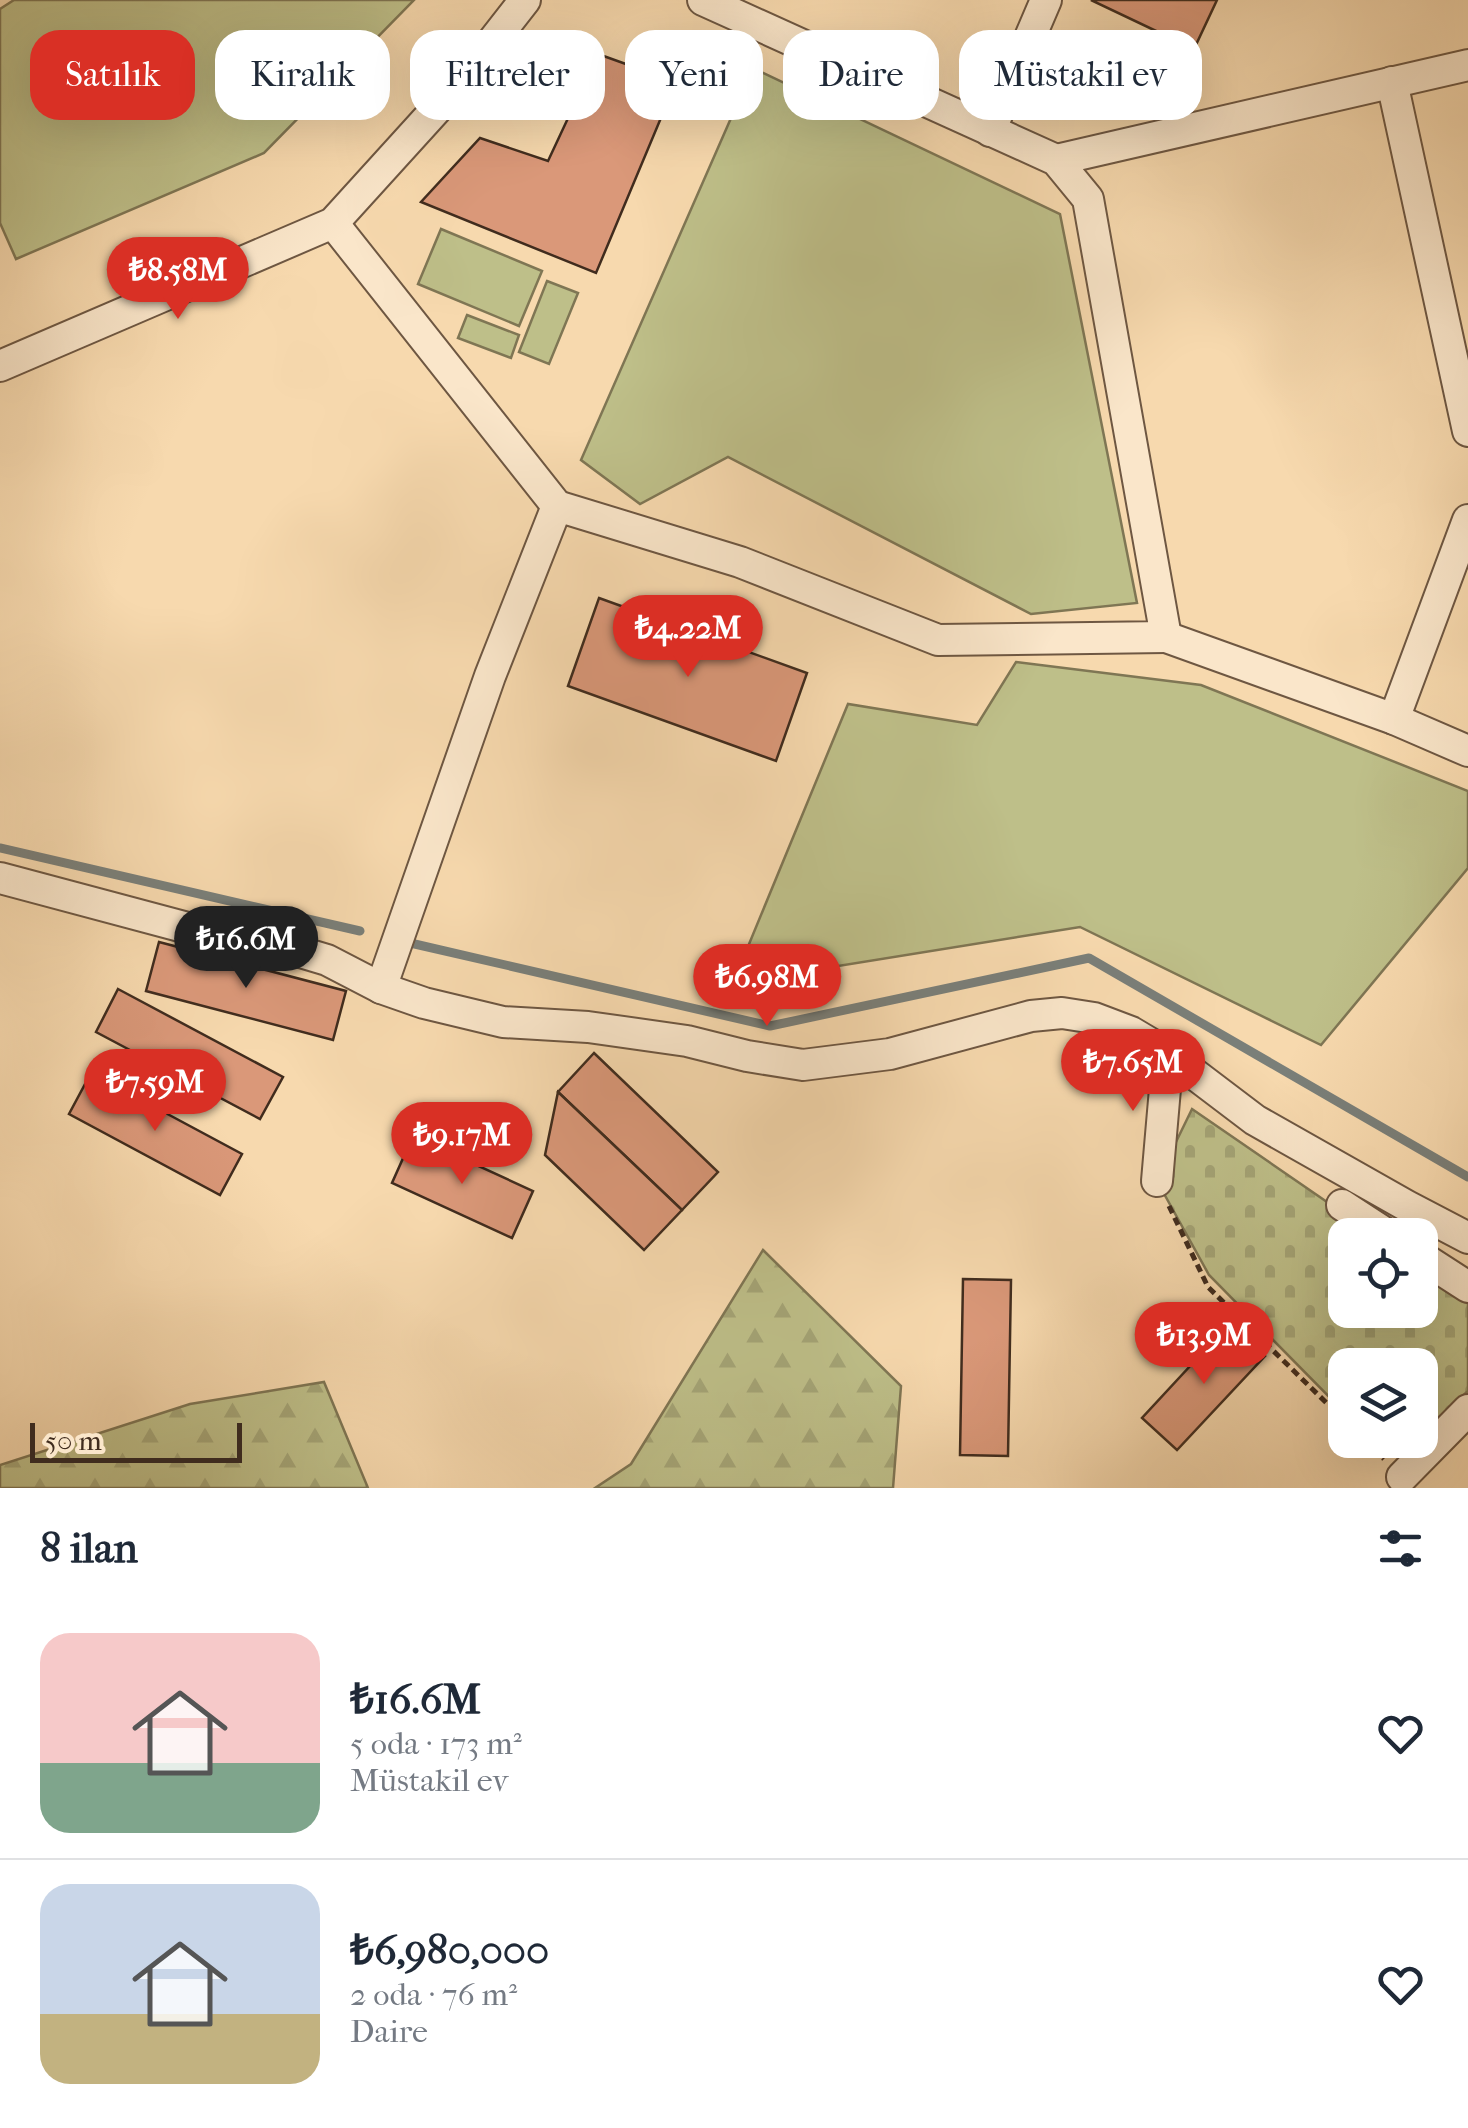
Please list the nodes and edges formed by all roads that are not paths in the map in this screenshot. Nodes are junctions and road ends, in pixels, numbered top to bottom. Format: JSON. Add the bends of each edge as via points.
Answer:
{"nodes":[{"id":1,"x":525,"y":0,"type":"edge"},
{"id":2,"x":703,"y":0,"type":"edge"},
{"id":3,"x":1046,"y":0,"type":"edge"},
{"id":4,"x":1468,"y":65,"type":"edge"},
{"id":5,"x":1392,"y":82,"type":"junction"},
{"id":6,"x":990,"y":130,"type":"junction"},
{"id":7,"x":1056,"y":160,"type":"junction"},
{"id":8,"x":333,"y":223,"type":"junction"},
{"id":9,"x":0,"y":366,"type":"edge"},
{"id":10,"x":1468,"y":431,"type":"edge"},
{"id":11,"x":557,"y":506,"type":"junction"},
{"id":12,"x":1468,"y":520,"type":"edge"},
{"id":13,"x":1166,"y":636,"type":"junction"},
{"id":14,"x":1394,"y":719,"type":"junction"},
{"id":15,"x":1468,"y":751,"type":"edge"},
{"id":16,"x":0,"y":878,"type":"edge"},
{"id":17,"x":380,"y":988,"type":"junction"},
{"id":18,"x":1168,"y":1054,"type":"junction"},
{"id":19,"x":1157,"y":1181,"type":"road end"},
{"id":20,"x":1342,"y":1205,"type":"dead end"},
{"id":21,"x":1362,"y":1218,"type":"edge"},
{"id":22,"x":1468,"y":1238,"type":"edge"},
{"id":23,"x":1438,"y":1268,"type":"edge"},
{"id":24,"x":1468,"y":1288,"type":"edge"},
{"id":25,"x":1468,"y":1410,"type":"edge"},
{"id":26,"x":1402,"y":1477,"type":"dead end"}],
"edges":[{"from":1,"to":8,"type":"street","via":[[461,82]]},
{"from":2,"to":6,"type":"street"},
{"from":3,"to":6,"type":"street"},
{"from":4,"to":5,"type":"street"},
{"from":5,"to":7,"type":"street"},
{"from":5,"to":10,"type":"street"},
{"from":6,"to":7,"type":"street"},
{"from":7,"to":13,"type":"street","via":[[1088,199]]},
{"from":8,"to":9,"type":"street"},
{"from":8,"to":11,"type":"street"},
{"from":11,"to":13,"type":"street","via":[[740,562],[938,640]]},
{"from":11,"to":17,"type":"street"},
{"from":12,"to":14,"type":"street"},
{"from":13,"to":14,"type":"street"},
{"from":14,"to":15,"type":"street"},
{"from":16,"to":17,"type":"street","via":[[327,960]]},
{"from":17,"to":18,"type":"street","via":[[503,1022],[588,1026],[803,1065],[890,1054],[1062,1013],[1131,1032]]},
{"from":18,"to":19,"type":"street"},
{"from":18,"to":22,"type":"street","via":[[1255,1120]]},
{"from":20,"to":21,"type":"street"},
{"from":23,"to":24,"type":"street"},
{"from":25,"to":26,"type":"street"}]}
